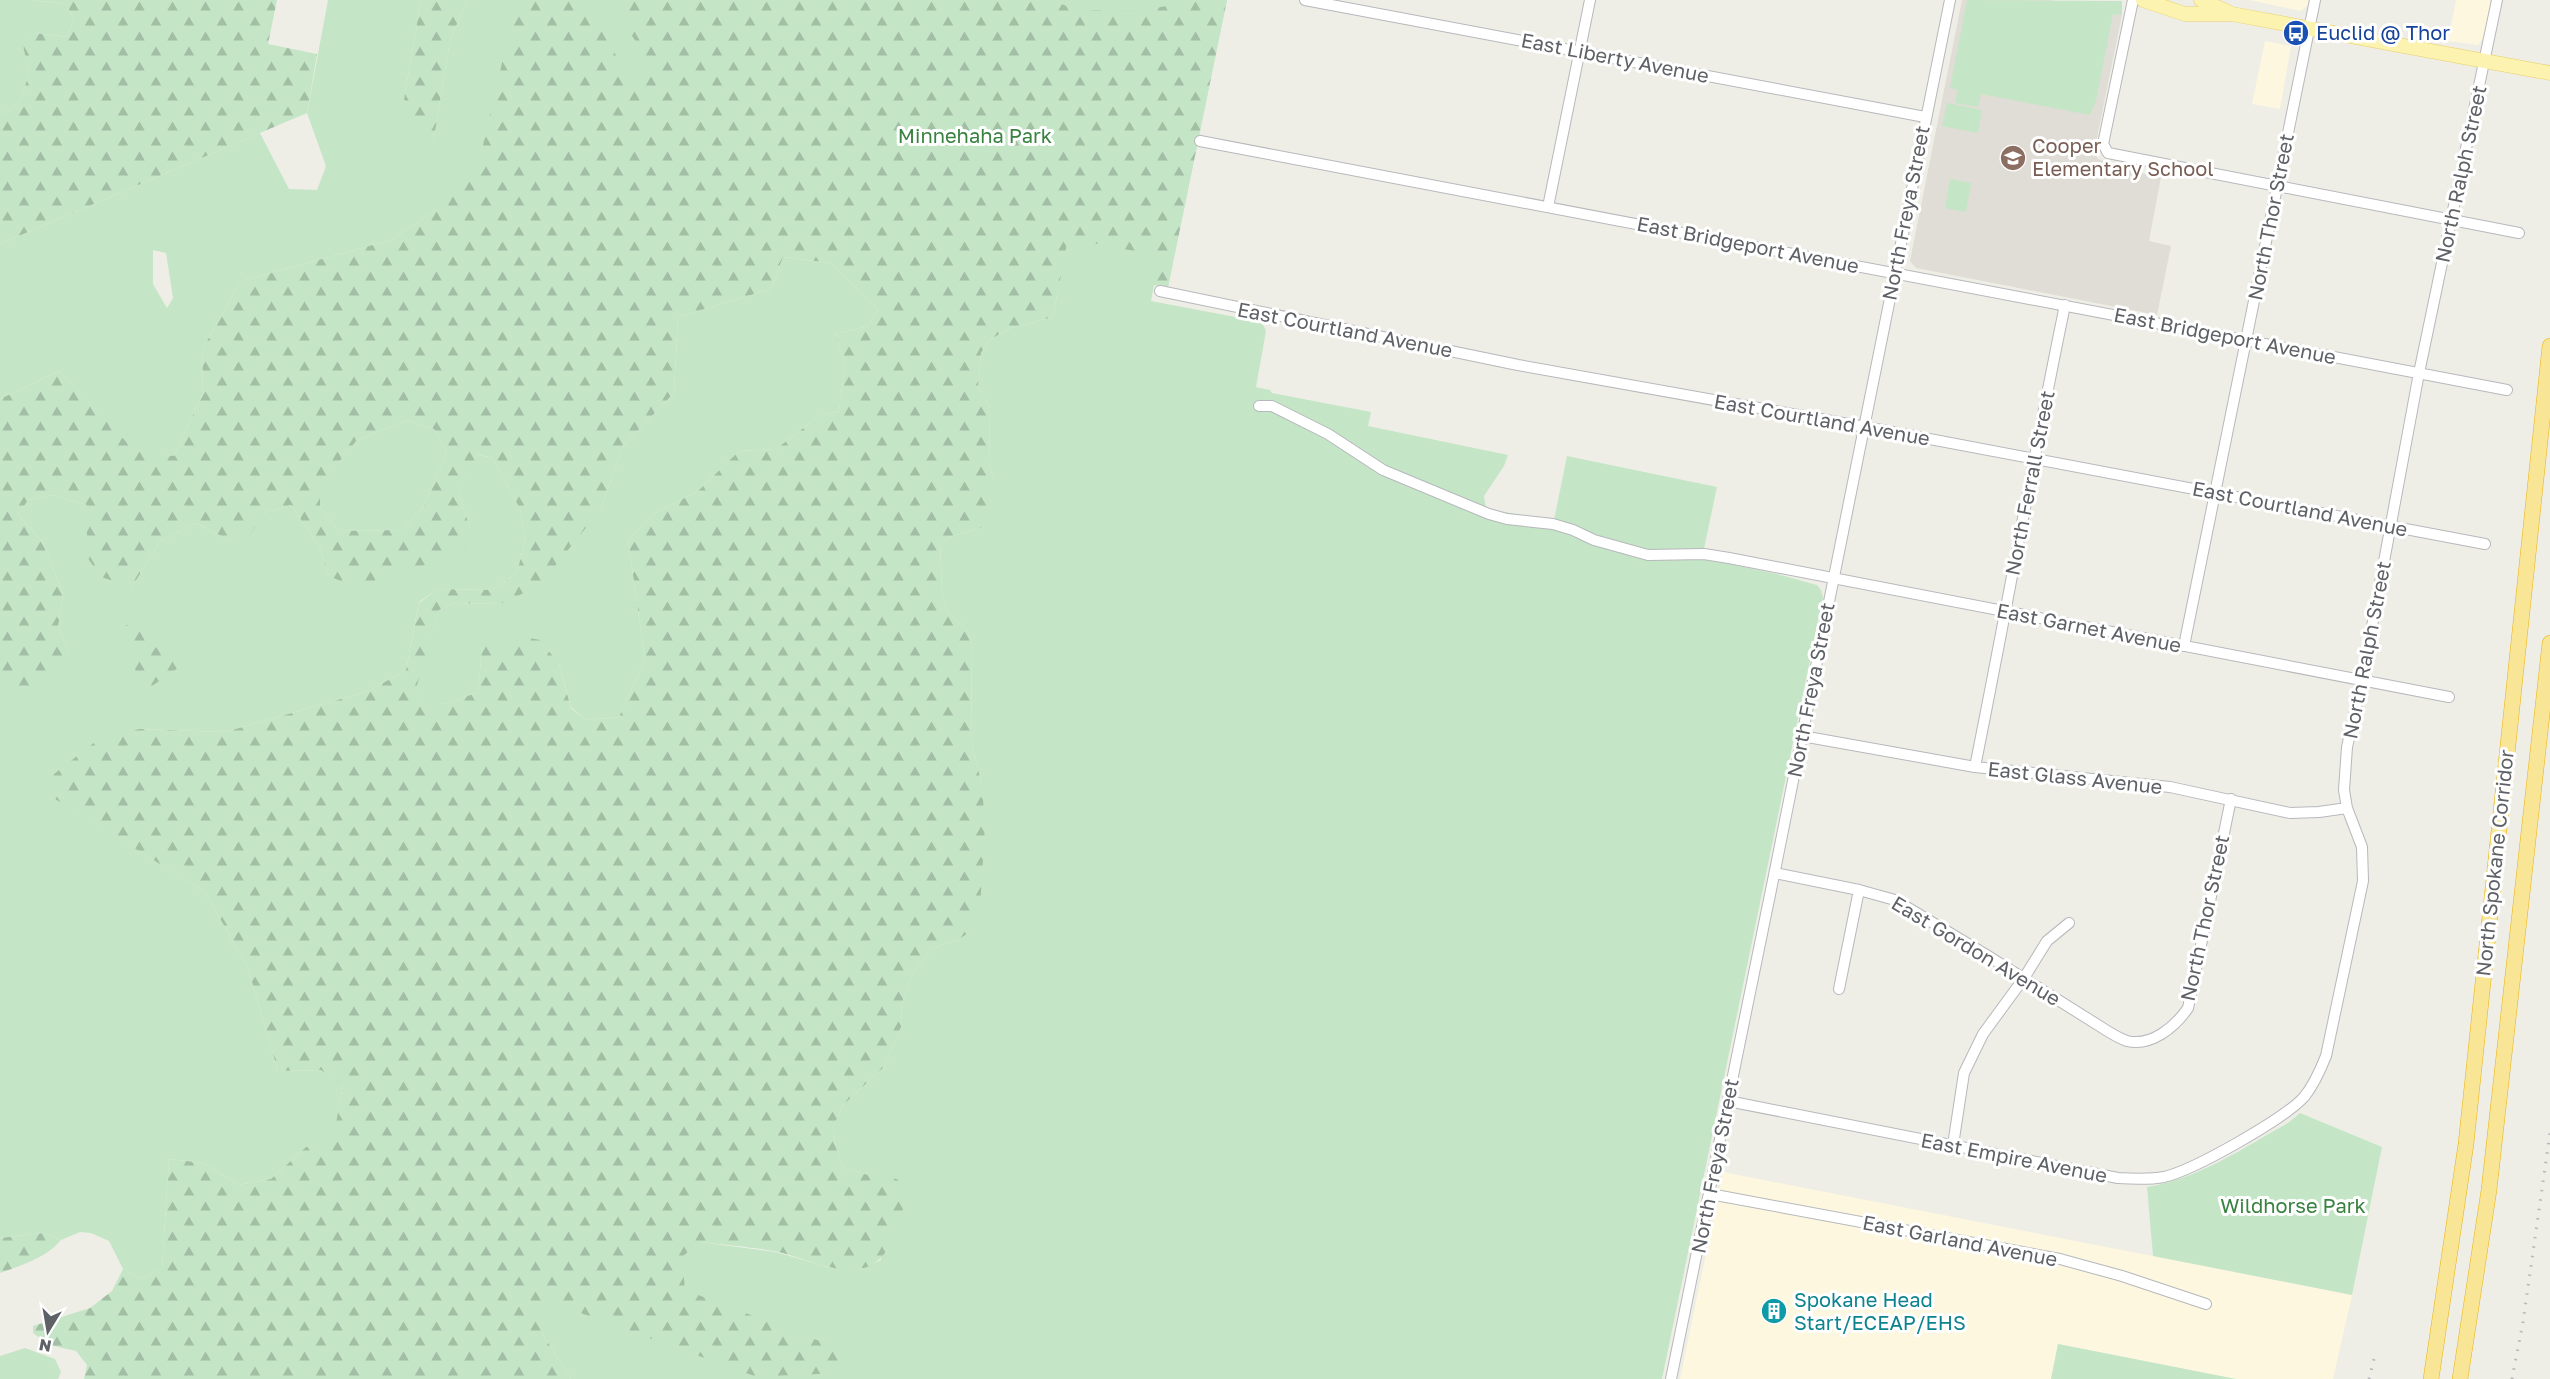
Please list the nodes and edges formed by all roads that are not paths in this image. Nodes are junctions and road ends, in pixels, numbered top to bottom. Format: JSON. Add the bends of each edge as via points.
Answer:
{"nodes":[{"id":1,"x":1305,"y":0,"type":"edge"},
{"id":2,"x":1590,"y":0,"type":"edge"},
{"id":3,"x":1950,"y":0,"type":"edge"},
{"id":4,"x":2133,"y":0,"type":"edge"},
{"id":5,"x":2143,"y":0,"type":"edge"},
{"id":6,"x":2201,"y":0,"type":"edge"},
{"id":7,"x":2315,"y":0,"type":"edge"},
{"id":8,"x":2497,"y":0,"type":"edge"},
{"id":9,"x":2232,"y":14,"type":"junction"},
{"id":10,"x":2309,"y":28,"type":"junction"},
{"id":11,"x":1579,"y":52,"type":"junction"},
{"id":12,"x":2485,"y":61,"type":"junction"},
{"id":13,"x":2550,"y":73,"type":"edge"},
{"id":14,"x":1925,"y":117,"type":"junction"},
{"id":15,"x":1200,"y":141,"type":"dead end"},
{"id":16,"x":2277,"y":186,"type":"junction"},
{"id":17,"x":1548,"y":207,"type":"junction"},
{"id":18,"x":2452,"y":220,"type":"junction"},
{"id":19,"x":2519,"y":233,"type":"dead end"},
{"id":20,"x":1894,"y":272,"type":"junction"},
{"id":21,"x":1160,"y":291,"type":"dead end"},
{"id":22,"x":2065,"y":305,"type":"junction"},
{"id":23,"x":2246,"y":340,"type":"junction"},
{"id":24,"x":2550,"y":346,"type":"edge"},
{"id":25,"x":2419,"y":373,"type":"junction"},
{"id":26,"x":2507,"y":390,"type":"dead end"},
{"id":27,"x":1259,"y":406,"type":"dead end"},
{"id":28,"x":1864,"y":427,"type":"junction"},
{"id":29,"x":2033,"y":458,"type":"junction"},
{"id":30,"x":2216,"y":492,"type":"junction"},
{"id":31,"x":2391,"y":528,"type":"junction"},
{"id":32,"x":2485,"y":544,"type":"dead end"},
{"id":33,"x":1834,"y":577,"type":"junction"},
{"id":34,"x":2006,"y":613,"type":"junction"},
{"id":35,"x":2550,"y":643,"type":"edge"},
{"id":36,"x":2184,"y":646,"type":"junction"},
{"id":37,"x":2362,"y":680,"type":"junction"},
{"id":38,"x":2449,"y":697,"type":"dead end"},
{"id":39,"x":1802,"y":736,"type":"junction"},
{"id":40,"x":1975,"y":767,"type":"junction"},
{"id":41,"x":2230,"y":799,"type":"junction"},
{"id":42,"x":2347,"y":808,"type":"junction"},
{"id":43,"x":1775,"y":873,"type":"junction"},
{"id":44,"x":1859,"y":890,"type":"junction"},
{"id":45,"x":2069,"y":923,"type":"dead end"},
{"id":46,"x":2024,"y":978,"type":"junction"},
{"id":47,"x":1839,"y":989,"type":"dead end"},
{"id":48,"x":2167,"y":1030,"type":"joint"},
{"id":49,"x":1728,"y":1101,"type":"junction"},
{"id":50,"x":2288,"y":1112,"type":"joint"},
{"id":51,"x":1953,"y":1145,"type":"junction"},
{"id":52,"x":1710,"y":1194,"type":"junction"},
{"id":53,"x":2206,"y":1304,"type":"dead end"},
{"id":54,"x":1671,"y":1379,"type":"edge"},
{"id":55,"x":2431,"y":1379,"type":"edge"},
{"id":56,"x":2460,"y":1379,"type":"edge"}],
"edges":[{"from":1,"to":11,"type":"street","name":"East Liberty Avenue"},
{"from":2,"to":11,"type":"street"},
{"from":3,"to":14,"type":"street","name":"North Freya Street"},
{"from":4,"to":16,"type":"street","via":[[2104,150],[2113,155]]},
{"from":5,"to":9,"type":"main road","via":[[2185,14]]},
{"from":6,"to":9,"type":"main road"},
{"from":7,"to":10,"type":"street","name":"North Thor Street"},
{"from":8,"to":12,"type":"street","name":"North Ralph Street"},
{"from":9,"to":10,"type":"main road"},
{"from":10,"to":12,"type":"main road"},
{"from":10,"to":16,"type":"street","name":"North Thor Street"},
{"from":11,"to":14,"type":"street","name":"East Liberty Avenue"},
{"from":11,"to":17,"type":"street"},
{"from":12,"to":13,"type":"main road"},
{"from":12,"to":18,"type":"street","name":"North Ralph Street"},
{"from":14,"to":20,"type":"street","name":"North Freya Street"},
{"from":15,"to":17,"type":"street","name":"East Bridgeport Avenue"},
{"from":16,"to":18,"type":"street"},
{"from":16,"to":23,"type":"street","name":"North Thor Street"},
{"from":17,"to":20,"type":"street","name":"East Bridgeport Avenue"},
{"from":18,"to":19,"type":"street"},
{"from":18,"to":25,"type":"street","name":"North Ralph Street"},
{"from":20,"to":22,"type":"street","name":"East Bridgeport Avenue"},
{"from":20,"to":28,"type":"street","name":"North Freya Street"},
{"from":21,"to":28,"type":"street","name":"East Courtland Avenue","via":[[1518,364]]},
{"from":22,"to":23,"type":"street","name":"East Bridgeport Avenue"},
{"from":22,"to":29,"type":"street","name":"North Ferrall Street"},
{"from":23,"to":25,"type":"street","name":"East Bridgeport Avenue"},
{"from":23,"to":30,"type":"street","name":"North Thor Street"},
{"from":24,"to":55,"type":"highway","name":"North Spokane Corridor","via":[[2466,1144]]},
{"from":25,"to":26,"type":"street","name":"East Bridgeport Avenue"},
{"from":25,"to":31,"type":"street","name":"North Ralph Street"},
{"from":27,"to":33,"type":"street","name":"East Garnet Avenue","via":[[1272,406],[1290,414],[1383,470],[1488,514],[1553,524],[1648,555],[1704,554]]},
{"from":28,"to":29,"type":"street","name":"East Courtland Avenue"},
{"from":28,"to":33,"type":"street","name":"North Freya Street"},
{"from":29,"to":30,"type":"street","name":"East Courtland Avenue"},
{"from":29,"to":34,"type":"street","name":"North Ferrall Street"},
{"from":30,"to":31,"type":"street","name":"East Courtland Avenue"},
{"from":30,"to":36,"type":"street","name":"North Thor Street"},
{"from":31,"to":32,"type":"street","name":"East Courtland Avenue"},
{"from":31,"to":37,"type":"street","name":"North Ralph Street"},
{"from":33,"to":34,"type":"street","name":"East Garnet Avenue"},
{"from":33,"to":39,"type":"street","name":"North Freya Street"},
{"from":34,"to":36,"type":"street","name":"East Garnet Avenue"},
{"from":34,"to":40,"type":"street","name":"North Ferrall Street"},
{"from":35,"to":56,"type":"highway","name":"North Spokane Corridor","via":[[2490,1179]]},
{"from":36,"to":37,"type":"street","name":"East Garnet Avenue"},
{"from":37,"to":38,"type":"street","name":"East Garnet Avenue"},
{"from":37,"to":42,"type":"street","name":"North Ralph Street","via":[[2347,747]]},
{"from":39,"to":40,"type":"street","name":"East Glass Avenue"},
{"from":39,"to":43,"type":"street","name":"North Freya Street"},
{"from":40,"to":41,"type":"street","name":"East Glass Avenue","via":[[2170,787]]},
{"from":41,"to":42,"type":"street","name":"East Glass Avenue","via":[[2290,813]]},
{"from":41,"to":48,"type":"street","name":"North Thor Street","via":[[2188,1008]]},
{"from":42,"to":50,"type":"street","name":"North Ralph Street","via":[[2362,847],[2363,881],[2326,1056],[2317,1078]]},
{"from":43,"to":44,"type":"street","name":"East Gordon Avenue"},
{"from":43,"to":49,"type":"street","name":"North Freya Street"},
{"from":44,"to":46,"type":"street","name":"East Gordon Avenue","via":[[1895,900]]},
{"from":44,"to":47,"type":"street"},
{"from":45,"to":46,"type":"street","via":[[2047,941]]},
{"from":46,"to":48,"type":"street","name":"East Gordon Avenue","via":[[2127,1041],[2143,1041]]},
{"from":46,"to":51,"type":"street","via":[[1983,1034],[1964,1073]]},
{"from":49,"to":51,"type":"street","name":"East Empire Avenue"},
{"from":49,"to":52,"type":"street","name":"North Freya Street"},
{"from":50,"to":51,"type":"street","name":"East Empire Avenue","via":[[2189,1168],[2146,1179],[2118,1178]]},
{"from":52,"to":53,"type":"street","name":"East Garland Avenue","via":[[2060,1259]]},
{"from":52,"to":54,"type":"street","name":"North Freya Street"}]}
